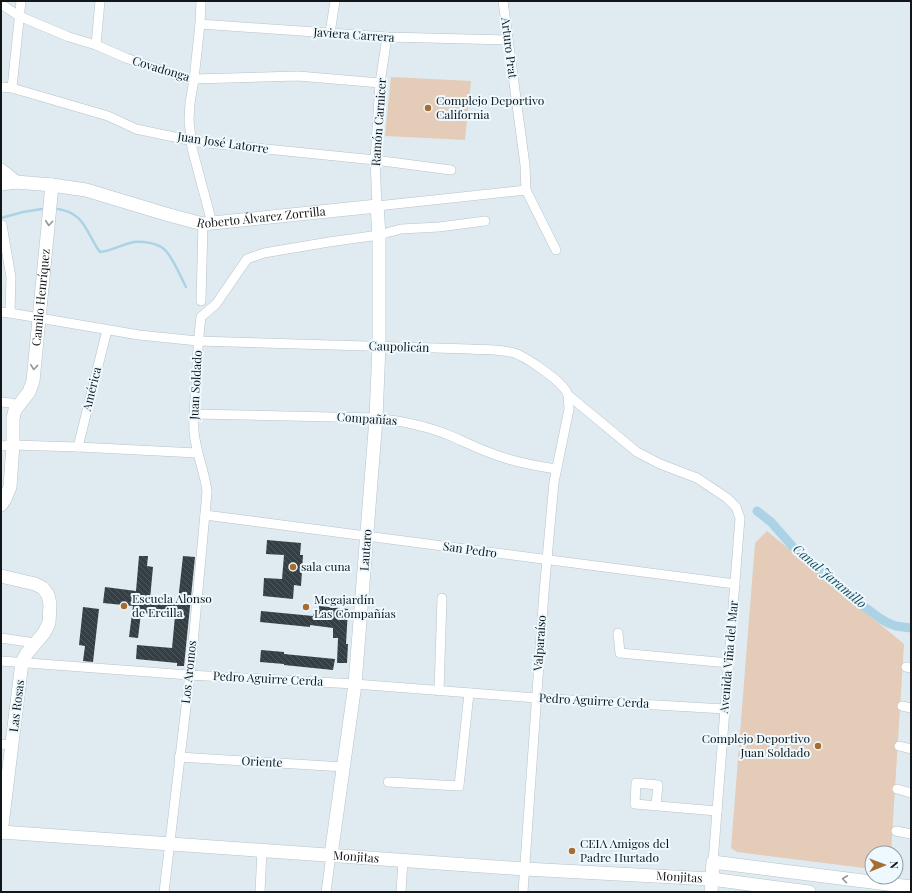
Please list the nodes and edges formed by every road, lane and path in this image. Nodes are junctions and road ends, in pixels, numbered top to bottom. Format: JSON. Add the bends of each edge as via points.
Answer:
{"nodes":[{"id":1,"x":21,"y":1,"type":"edge"},
{"id":2,"x":100,"y":1,"type":"edge"},
{"id":3,"x":201,"y":1,"type":"edge"},
{"id":4,"x":335,"y":1,"type":"edge"},
{"id":5,"x":502,"y":1,"type":"edge"},
{"id":6,"x":1,"y":4,"type":"edge"},
{"id":7,"x":19,"y":16,"type":"junction"},
{"id":8,"x":200,"y":24,"type":"junction"},
{"id":9,"x":330,"y":33,"type":"junction"},
{"id":10,"x":387,"y":37,"type":"junction"},
{"id":11,"x":508,"y":40,"type":"junction"},
{"id":12,"x":96,"y":45,"type":"junction"},
{"id":13,"x":194,"y":79,"type":"junction"},
{"id":14,"x":380,"y":83,"type":"junction"},
{"id":15,"x":1,"y":86,"type":"edge"},
{"id":16,"x":12,"y":88,"type":"junction"},
{"id":17,"x":191,"y":141,"type":"junction"},
{"id":18,"x":375,"y":160,"type":"junction"},
{"id":19,"x":1,"y":170,"type":"edge"},
{"id":20,"x":451,"y":170,"type":"dead end"},
{"id":21,"x":16,"y":182,"type":"junction"},
{"id":22,"x":1,"y":184,"type":"edge"},
{"id":23,"x":52,"y":184,"type":"junction"},
{"id":24,"x":526,"y":190,"type":"junction"},
{"id":25,"x":377,"y":206,"type":"junction"},
{"id":26,"x":486,"y":221,"type":"dead end"},
{"id":27,"x":207,"y":224,"type":"junction"},
{"id":28,"x":2,"y":225,"type":"edge"},
{"id":29,"x":379,"y":235,"type":"junction"},
{"id":30,"x":556,"y":250,"type":"dead end"},
{"id":31,"x":201,"y":301,"type":"dead end"},
{"id":32,"x":6,"y":312,"type":"edge"},
{"id":33,"x":40,"y":318,"type":"junction"},
{"id":34,"x":107,"y":330,"type":"junction"},
{"id":35,"x":198,"y":341,"type":"junction"},
{"id":36,"x":379,"y":346,"type":"junction"},
{"id":37,"x":568,"y":395,"type":"junction"},
{"id":38,"x":1,"y":402,"type":"edge"},
{"id":39,"x":18,"y":406,"type":"junction"},
{"id":40,"x":194,"y":414,"type":"junction"},
{"id":41,"x":376,"y":418,"type":"junction"},
{"id":42,"x":7,"y":446,"type":"edge"},
{"id":43,"x":78,"y":447,"type":"junction"},
{"id":44,"x":197,"y":453,"type":"junction"},
{"id":45,"x":556,"y":469,"type":"junction"},
{"id":46,"x":1,"y":505,"type":"edge"},
{"id":47,"x":205,"y":515,"type":"junction"},
{"id":48,"x":740,"y":518,"type":"joint"},
{"id":49,"x":367,"y":536,"type":"junction"},
{"id":50,"x":547,"y":560,"type":"junction"},
{"id":51,"x":1,"y":576,"type":"edge"},
{"id":52,"x":735,"y":584,"type":"junction"},
{"id":53,"x":442,"y":598,"type":"dead end"},
{"id":54,"x":618,"y":633,"type":"dead end"},
{"id":55,"x":1,"y":638,"type":"edge"},
{"id":56,"x":35,"y":643,"type":"junction"},
{"id":57,"x":1,"y":661,"type":"edge"},
{"id":58,"x":22,"y":662,"type":"junction"},
{"id":59,"x":729,"y":663,"type":"junction"},
{"id":60,"x":189,"y":675,"type":"junction"},
{"id":61,"x":355,"y":684,"type":"junction"},
{"id":62,"x":439,"y":691,"type":"junction"},
{"id":63,"x":469,"y":693,"type":"junction"},
{"id":64,"x":536,"y":698,"type":"junction"},
{"id":65,"x":725,"y":709,"type":"junction"},
{"id":66,"x":6,"y":744,"type":"edge"},
{"id":67,"x":899,"y":746,"type":"dead end"},
{"id":68,"x":911,"y":749,"type":"edge"},
{"id":69,"x":180,"y":757,"type":"junction"},
{"id":70,"x":344,"y":767,"type":"junction"},
{"id":71,"x":388,"y":782,"type":"dead end"},
{"id":72,"x":898,"y":789,"type":"dead end"},
{"id":73,"x":911,"y":793,"type":"edge"},
{"id":74,"x":656,"y":805,"type":"dead end"},
{"id":75,"x":717,"y":811,"type":"junction"},
{"id":76,"x":896,"y":831,"type":"dead end"},
{"id":77,"x":1,"y":832,"type":"edge"},
{"id":78,"x":911,"y":834,"type":"edge"},
{"id":79,"x":169,"y":844,"type":"junction"},
{"id":80,"x":262,"y":850,"type":"junction"},
{"id":81,"x":331,"y":855,"type":"junction"},
{"id":82,"x":403,"y":860,"type":"junction"},
{"id":83,"x":713,"y":862,"type":"junction"},
{"id":84,"x":525,"y":868,"type":"junction"},
{"id":85,"x":711,"y":886,"type":"edge"},
{"id":86,"x":911,"y":887,"type":"edge"},
{"id":87,"x":164,"y":892,"type":"edge"},
{"id":88,"x":260,"y":892,"type":"edge"},
{"id":89,"x":326,"y":892,"type":"edge"},
{"id":90,"x":401,"y":892,"type":"edge"},
{"id":91,"x":523,"y":892,"type":"edge"},
{"id":92,"x":809,"y":892,"type":"edge"}],
"edges":[{"from":1,"to":7,"type":"street"},
{"from":2,"to":12,"type":"street"},
{"from":3,"to":8,"type":"street"},
{"from":4,"to":9,"type":"street"},
{"from":5,"to":11,"type":"street","name":"Arturo Prat"},
{"from":6,"to":7,"type":"street","name":"Covadonga"},
{"from":7,"to":12,"type":"street","name":"Covadonga","via":[[68,37]]},
{"from":7,"to":16,"type":"street"},
{"from":8,"to":9,"type":"street","name":"Javiera Carrera"},
{"from":8,"to":13,"type":"street"},
{"from":9,"to":10,"type":"street","name":"Javiera Carrera"},
{"from":10,"to":11,"type":"street","name":"Javiera Carrera"},
{"from":10,"to":14,"type":"street","name":"Ramón Carnicer"},
{"from":11,"to":24,"type":"street","name":"Arturo Prat"},
{"from":12,"to":13,"type":"street","name":"Covadonga","via":[[126,58]]},
{"from":13,"to":14,"type":"street","name":"Covadonga","via":[[298,76]]},
{"from":13,"to":17,"type":"street","via":[[189,109]]},
{"from":14,"to":18,"type":"street","name":"Ramón Carnicer"},
{"from":15,"to":16,"type":"street","name":"Juan José Latorre"},
{"from":16,"to":17,"type":"street","name":"Juan José Latorre","via":[[108,116],[136,129]]},
{"from":17,"to":18,"type":"street","name":"Juan José Latorre"},
{"from":17,"to":27,"type":"street"},
{"from":18,"to":20,"type":"street","name":"Juan José Latorre"},
{"from":18,"to":25,"type":"street","name":"Ramón Carnicer"},
{"from":19,"to":21,"type":"street"},
{"from":21,"to":22,"type":"street","name":"Roberto Álvarez Zorrilla"},
{"from":21,"to":23,"type":"street","name":"Roberto Álvarez Zorrilla"},
{"from":23,"to":27,"type":"street","name":"Roberto Álvarez Zorrilla","via":[[86,190]]},
{"from":23,"to":33,"type":"street","name":"Camilo Henríquez","one_way":true},
{"from":24,"to":25,"type":"street","name":"Roberto Álvarez Zorrilla"},
{"from":24,"to":30,"type":"street"},
{"from":25,"to":27,"type":"street","name":"Roberto Álvarez Zorrilla"},
{"from":25,"to":29,"type":"street","name":"Lautaro"},
{"from":26,"to":29,"type":"street","via":[[439,228],[401,229]]},
{"from":27,"to":31,"type":"street"},
{"from":28,"to":32,"type":"street","via":[[11,277]]},
{"from":29,"to":35,"type":"street","name":"Juan Soldado","via":[[264,253],[247,259],[216,304],[201,317]]},
{"from":29,"to":36,"type":"street","name":"Lautaro"},
{"from":32,"to":33,"type":"street","name":"Caupolicán"},
{"from":33,"to":34,"type":"street","name":"Caupolicán"},
{"from":33,"to":39,"type":"street","name":"Camilo Henríquez","one_way":true,"via":[[33,382]]},
{"from":34,"to":35,"type":"street","name":"Caupolicán"},
{"from":34,"to":43,"type":"street","name":"América"},
{"from":35,"to":36,"type":"street","name":"Caupolicán"},
{"from":35,"to":40,"type":"street","name":"Juan Soldado"},
{"from":36,"to":37,"type":"street","name":"Caupolicán","via":[[515,353],[559,382]]},
{"from":36,"to":41,"type":"street","name":"Lautaro"},
{"from":37,"to":45,"type":"street","name":"Valparaíso","via":[[569,409]]},
{"from":37,"to":48,"type":"street","name":"Caupolicán","via":[[637,452],[697,478],[727,498],[736,507]]},
{"from":38,"to":39,"type":"street"},
{"from":39,"to":42,"type":"street","name":"Camilo Henríquez"},
{"from":40,"to":41,"type":"street","name":"Compañías"},
{"from":40,"to":44,"type":"street","name":"Juan Soldado"},
{"from":41,"to":45,"type":"street","name":"Compañías","via":[[432,429],[501,457]]},
{"from":41,"to":49,"type":"street","name":"Lautaro"},
{"from":42,"to":43,"type":"street"},
{"from":42,"to":46,"type":"street","name":"Camilo Henríquez","via":[[10,488]]},
{"from":43,"to":44,"type":"street"},
{"from":44,"to":47,"type":"street","name":"Los Aromos","via":[[206,482]]},
{"from":45,"to":50,"type":"street","name":"Valparaíso"},
{"from":47,"to":49,"type":"street","name":"San Pedro"},
{"from":47,"to":60,"type":"street","name":"Los Aromos"},
{"from":48,"to":52,"type":"street","name":"Avenida Viña del Mar"},
{"from":49,"to":50,"type":"street","name":"San Pedro"},
{"from":49,"to":61,"type":"street","name":"Lautaro"},
{"from":50,"to":52,"type":"street","name":"San Pedro"},
{"from":50,"to":64,"type":"street","name":"Valparaíso"},
{"from":51,"to":56,"type":"street","name":"Las Rosas","via":[[35,584],[43,588],[48,595],[48,623],[44,633]]},
{"from":52,"to":59,"type":"street","name":"Avenida Viña del Mar"},
{"from":53,"to":62,"type":"street"},
{"from":54,"to":59,"type":"street","via":[[620,653]]},
{"from":55,"to":56,"type":"street"},
{"from":56,"to":58,"type":"street","name":"Las Rosas"},
{"from":57,"to":58,"type":"street","name":"Pedro Aguirre Cerda"},
{"from":58,"to":60,"type":"street","name":"Pedro Aguirre Cerda"},
{"from":58,"to":66,"type":"street","name":"Las Rosas"},
{"from":59,"to":65,"type":"street","name":"Avenida Viña del Mar"},
{"from":60,"to":61,"type":"street","name":"Pedro Aguirre Cerda"},
{"from":60,"to":69,"type":"street","name":"Los Aromos"},
{"from":61,"to":62,"type":"street","name":"Pedro Aguirre Cerda"},
{"from":61,"to":70,"type":"street","name":"Lautaro"},
{"from":62,"to":63,"type":"street","name":"Pedro Aguirre Cerda"},
{"from":63,"to":64,"type":"street","name":"Pedro Aguirre Cerda"},
{"from":63,"to":71,"type":"street","via":[[459,786]]},
{"from":64,"to":65,"type":"street","name":"Pedro Aguirre Cerda"},
{"from":64,"to":84,"type":"street","name":"Valparaíso"},
{"from":65,"to":75,"type":"street","name":"Avenida Viña del Mar"},
{"from":66,"to":77,"type":"street","name":"Las Rosas"},
{"from":67,"to":68,"type":"street"},
{"from":69,"to":70,"type":"street","name":"Oriente"},
{"from":69,"to":79,"type":"street","name":"Los Aromos"},
{"from":70,"to":81,"type":"street","name":"Lautaro"},
{"from":72,"to":73,"type":"street"},
{"from":74,"to":75,"type":"street"},
{"from":75,"to":83,"type":"street","name":"Avenida Viña del Mar"},
{"from":76,"to":78,"type":"street"},
{"from":77,"to":79,"type":"street","name":"Monjitas"},
{"from":79,"to":80,"type":"street","name":"Monjitas"},
{"from":79,"to":87,"type":"street","name":"Los Aromos"},
{"from":80,"to":81,"type":"street","name":"Monjitas"},
{"from":80,"to":88,"type":"street"},
{"from":81,"to":82,"type":"street","name":"Monjitas"},
{"from":81,"to":89,"type":"street","name":"Lautaro"},
{"from":82,"to":84,"type":"street","name":"Monjitas"},
{"from":82,"to":90,"type":"street"},
{"from":83,"to":85,"type":"street","name":"Avenida Viña del Mar"},
{"from":86,"to":83,"type":"street","one_way":true},
{"from":84,"to":85,"type":"street","name":"Monjitas"},
{"from":84,"to":91,"type":"street","name":"Valparaíso"},
{"from":85,"to":92,"type":"street","name":"Monjitas"}]}
